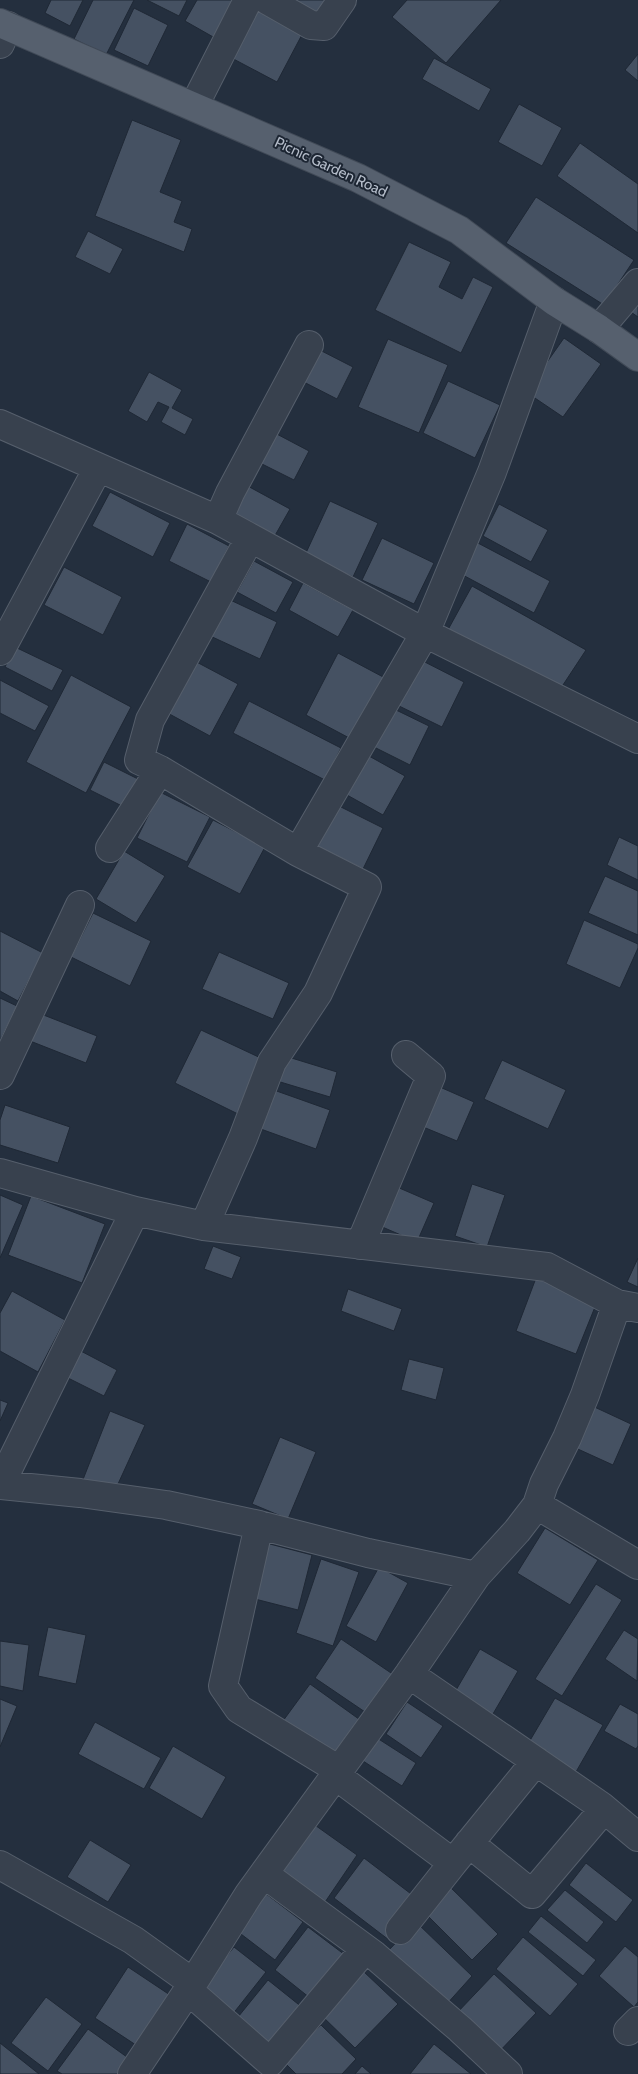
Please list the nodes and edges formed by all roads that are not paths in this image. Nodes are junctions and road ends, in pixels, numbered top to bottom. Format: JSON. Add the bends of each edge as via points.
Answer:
{"nodes":[{"id":1,"x":248,"y":0,"type":"edge"},
{"id":2,"x":268,"y":0,"type":"edge"},
{"id":3,"x":342,"y":0,"type":"edge"},
{"id":4,"x":3,"y":31,"type":"edge"},
{"id":5,"x":194,"y":106,"type":"junction"},
{"id":6,"x":638,"y":282,"type":"edge"},
{"id":7,"x":554,"y":301,"type":"junction"},
{"id":8,"x":599,"y":329,"type":"junction"},
{"id":9,"x":309,"y":345,"type":"dead end"},
{"id":10,"x":638,"y":357,"type":"edge"},
{"id":11,"x":0,"y":424,"type":"edge"},
{"id":12,"x":98,"y":468,"type":"junction"},
{"id":13,"x":218,"y":520,"type":"junction"},
{"id":14,"x":250,"y":538,"type":"junction"},
{"id":15,"x":425,"y":633,"type":"junction"},
{"id":16,"x":0,"y":651,"type":"edge"},
{"id":17,"x":638,"y":739,"type":"edge"},
{"id":18,"x":160,"y":770,"type":"junction"},
{"id":19,"x":110,"y":848,"type":"dead end"},
{"id":20,"x":298,"y":852,"type":"junction"},
{"id":21,"x":80,"y":905,"type":"dead end"},
{"id":22,"x":406,"y":1055,"type":"dead end"},
{"id":23,"x":0,"y":1075,"type":"edge"},
{"id":24,"x":0,"y":1173,"type":"edge"},
{"id":25,"x":135,"y":1211,"type":"junction"},
{"id":26,"x":204,"y":1226,"type":"junction"},
{"id":27,"x":360,"y":1244,"type":"junction"},
{"id":28,"x":628,"y":1306,"type":"edge"},
{"id":29,"x":0,"y":1485,"type":"edge"},
{"id":30,"x":536,"y":1505,"type":"junction"},
{"id":31,"x":259,"y":1525,"type":"junction"},
{"id":32,"x":638,"y":1565,"type":"edge"},
{"id":33,"x":476,"y":1576,"type":"junction"},
{"id":34,"x":409,"y":1674,"type":"junction"},
{"id":35,"x":536,"y":1761,"type":"junction"},
{"id":36,"x":337,"y":1773,"type":"junction"},
{"id":37,"x":604,"y":1809,"type":"junction"},
{"id":38,"x":638,"y":1837,"type":"edge"},
{"id":39,"x":461,"y":1853,"type":"junction"},
{"id":40,"x":0,"y":1865,"type":"edge"},
{"id":41,"x":264,"y":1874,"type":"junction"},
{"id":42,"x":400,"y":1930,"type":"dead end"},
{"id":43,"x":365,"y":1949,"type":"junction"},
{"id":44,"x":191,"y":1987,"type":"junction"},
{"id":45,"x":132,"y":2074,"type":"edge"},
{"id":46,"x":508,"y":2074,"type":"edge"}],
"edges":[{"from":1,"to":5,"type":"street"},
{"from":2,"to":3,"type":"street","via":[[310,25],[324,26]]},
{"from":4,"to":5,"type":"main road","name":"Picnic Garden Road"},
{"from":5,"to":7,"type":"main road","name":"Picnic Garden Road","via":[[358,178],[459,230]]},
{"from":6,"to":8,"type":"street"},
{"from":7,"to":8,"type":"main road","name":"Picnic Garden Road"},
{"from":7,"to":15,"type":"street","via":[[492,472]]},
{"from":8,"to":10,"type":"main road","name":"Picnic Garden Road"},
{"from":9,"to":13,"type":"street"},
{"from":11,"to":12,"type":"street"},
{"from":12,"to":13,"type":"street"},
{"from":12,"to":16,"type":"street"},
{"from":13,"to":14,"type":"street"},
{"from":14,"to":15,"type":"street"},
{"from":14,"to":18,"type":"street","via":[[150,720],[139,760]]},
{"from":15,"to":17,"type":"street"},
{"from":15,"to":20,"type":"street"},
{"from":18,"to":19,"type":"street"},
{"from":18,"to":20,"type":"street"},
{"from":20,"to":26,"type":"street","via":[[367,886],[318,993],[272,1062]]},
{"from":21,"to":23,"type":"street"},
{"from":22,"to":27,"type":"street","via":[[431,1076]]},
{"from":24,"to":25,"type":"street"},
{"from":25,"to":26,"type":"street"},
{"from":25,"to":29,"type":"street"},
{"from":26,"to":27,"type":"street"},
{"from":27,"to":28,"type":"street","via":[[548,1267]]},
{"from":28,"to":30,"type":"street"},
{"from":29,"to":31,"type":"street","via":[[166,1505]]},
{"from":30,"to":32,"type":"street"},
{"from":30,"to":33,"type":"street"},
{"from":31,"to":33,"type":"street"},
{"from":31,"to":36,"type":"street","via":[[223,1686],[240,1709]]},
{"from":33,"to":34,"type":"street"},
{"from":34,"to":35,"type":"street"},
{"from":34,"to":36,"type":"street"},
{"from":35,"to":37,"type":"street"},
{"from":35,"to":39,"type":"street"},
{"from":36,"to":39,"type":"street"},
{"from":36,"to":41,"type":"street"},
{"from":37,"to":38,"type":"street"},
{"from":37,"to":39,"type":"street","via":[[532,1894]]},
{"from":39,"to":42,"type":"street"},
{"from":40,"to":44,"type":"street","via":[[133,1940]]},
{"from":41,"to":43,"type":"street"},
{"from":41,"to":44,"type":"street"},
{"from":43,"to":44,"type":"street","via":[[270,2062]]},
{"from":43,"to":46,"type":"street"},
{"from":44,"to":45,"type":"street"}]}
